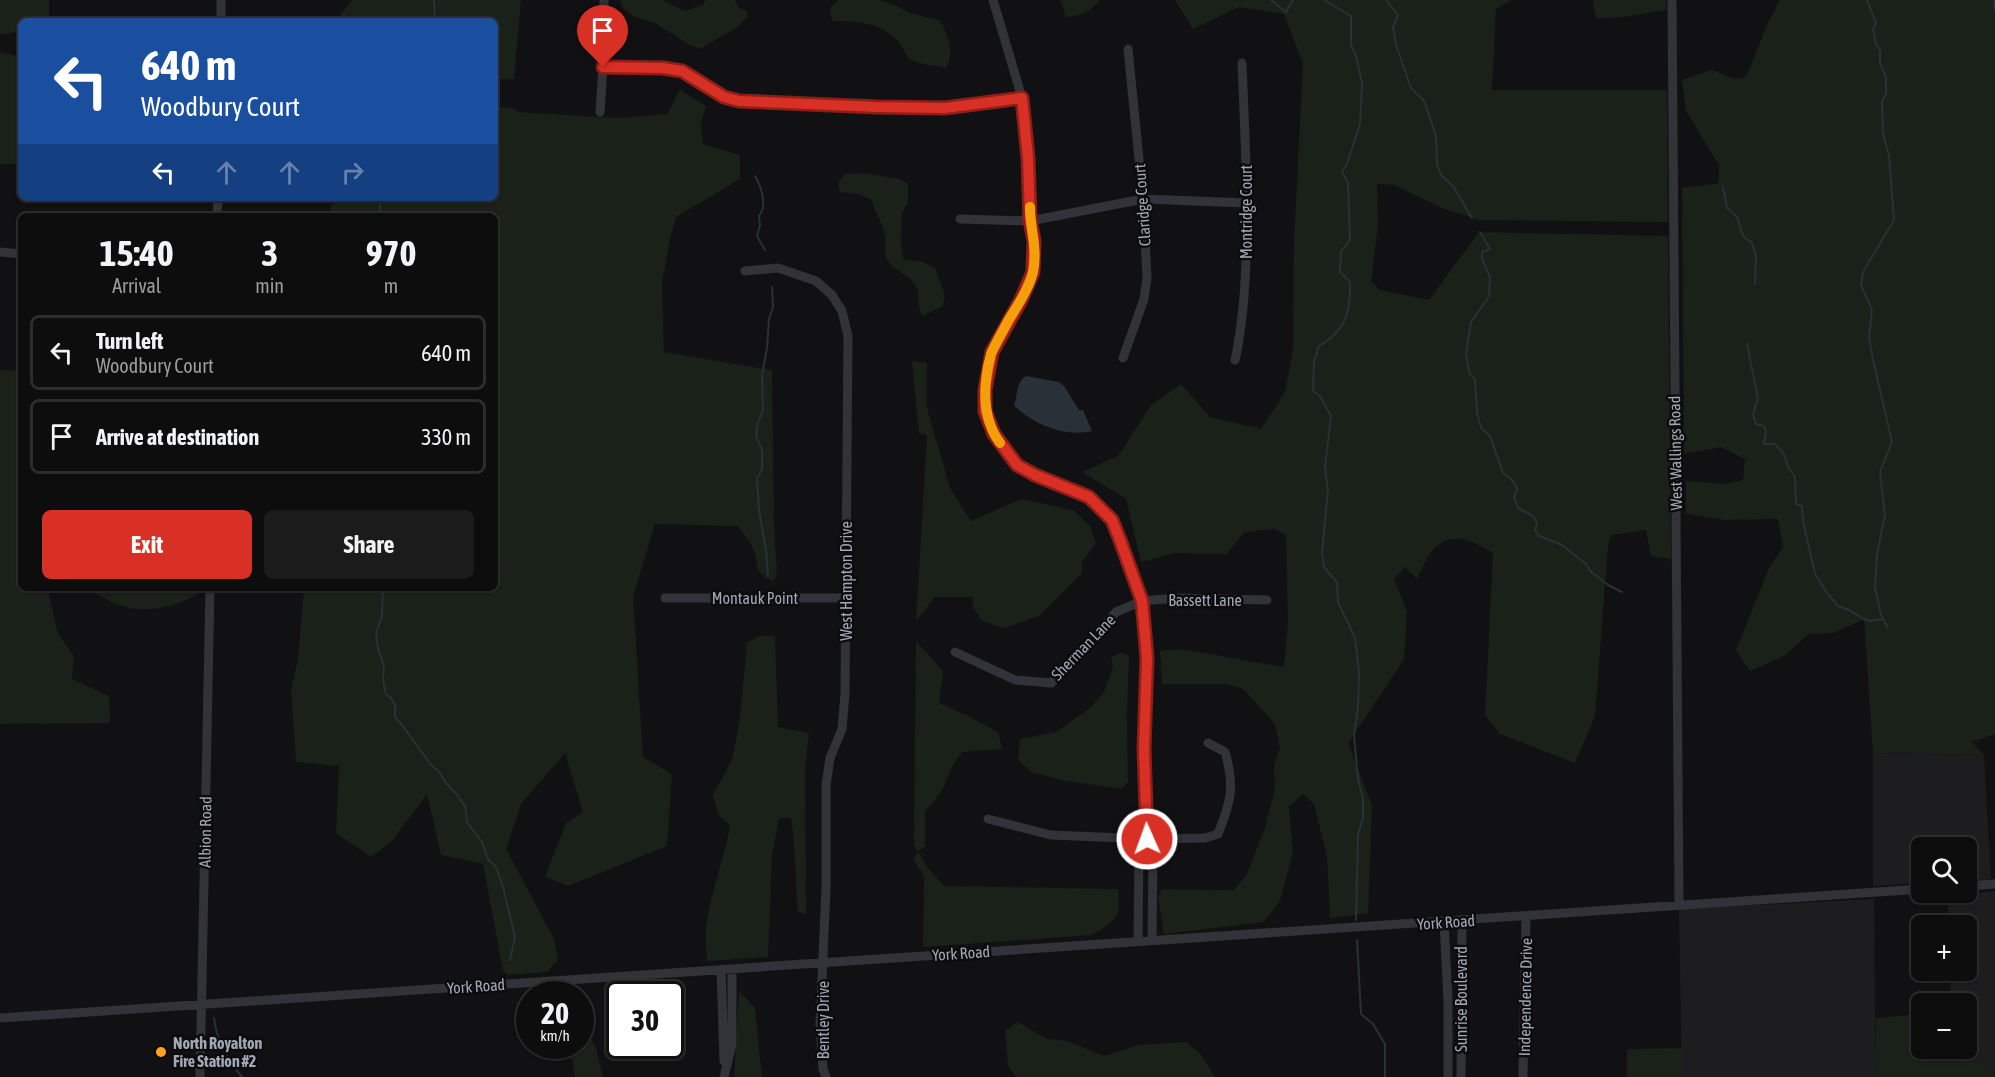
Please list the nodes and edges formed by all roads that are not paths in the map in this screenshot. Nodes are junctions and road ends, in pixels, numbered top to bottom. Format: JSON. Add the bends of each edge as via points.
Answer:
{"nodes":[{"id":1,"x":221,"y":0,"type":"edge"},
{"id":2,"x":604,"y":0,"type":"edge"},
{"id":3,"x":993,"y":0,"type":"edge"},
{"id":4,"x":1672,"y":0,"type":"edge"},
{"id":5,"x":220,"y":18,"type":"edge"},
{"id":6,"x":1128,"y":49,"type":"dead end"},
{"id":7,"x":1242,"y":63,"type":"dead end"},
{"id":8,"x":603,"y":67,"type":"junction"},
{"id":9,"x":1022,"y":98,"type":"junction"},
{"id":10,"x":600,"y":112,"type":"dead end"},
{"id":11,"x":1143,"y":199,"type":"junction"},
{"id":12,"x":1247,"y":203,"type":"junction"},
{"id":13,"x":960,"y":219,"type":"dead end"},
{"id":14,"x":1030,"y":220,"type":"junction"},
{"id":15,"x":0,"y":252,"type":"edge"},
{"id":16,"x":18,"y":254,"type":"edge"},
{"id":17,"x":745,"y":271,"type":"dead end"},
{"id":18,"x":1123,"y":358,"type":"dead end"},
{"id":19,"x":1235,"y":360,"type":"dead end"},
{"id":20,"x":210,"y":591,"type":"edge"},
{"id":21,"x":665,"y":598,"type":"dead end"},
{"id":22,"x":845,"y":598,"type":"junction"},
{"id":23,"x":1267,"y":600,"type":"dead end"},
{"id":24,"x":1142,"y":601,"type":"junction"},
{"id":25,"x":955,"y":652,"type":"dead end"},
{"id":26,"x":1208,"y":743,"type":"dead end"},
{"id":27,"x":988,"y":819,"type":"dead end"},
{"id":28,"x":1147,"y":839,"type":"junction"},
{"id":29,"x":1995,"y":884,"type":"edge"},
{"id":30,"x":1977,"y":885,"type":"edge"},
{"id":31,"x":1911,"y":890,"type":"edge"},
{"id":32,"x":1679,"y":905,"type":"junction"},
{"id":33,"x":1526,"y":916,"type":"junction"},
{"id":34,"x":1462,"y":921,"type":"junction"},
{"id":35,"x":1444,"y":922,"type":"junction"},
{"id":36,"x":1152,"y":939,"type":"junction"},
{"id":37,"x":1138,"y":940,"type":"junction"},
{"id":38,"x":823,"y":963,"type":"junction"},
{"id":39,"x":721,"y":969,"type":"junction"},
{"id":40,"x":732,"y":969,"type":"junction"},
{"id":41,"x":202,"y":1005,"type":"junction"},
{"id":42,"x":0,"y":1018,"type":"edge"},
{"id":43,"x":724,"y":1075,"type":"edge"},
{"id":44,"x":200,"y":1077,"type":"edge"},
{"id":45,"x":826,"y":1077,"type":"edge"},
{"id":46,"x":1448,"y":1077,"type":"edge"},
{"id":47,"x":1461,"y":1077,"type":"edge"},
{"id":48,"x":1523,"y":1077,"type":"edge"}],
"edges":[{"from":1,"to":5,"type":"street"},
{"from":2,"to":8,"type":"street"},
{"from":3,"to":9,"type":"street"},
{"from":4,"to":32,"type":"street","name":"West Wallings Road"},
{"from":6,"to":11,"type":"street","name":"Claridge Court"},
{"from":7,"to":12,"type":"street","name":"Montridge Court"},
{"from":8,"to":9,"type":"street","via":[[682,71],[724,97],[739,101],[945,108]]},
{"from":8,"to":10,"type":"street"},
{"from":9,"to":14,"type":"street"},
{"from":11,"to":12,"type":"street"},
{"from":11,"to":14,"type":"street"},
{"from":11,"to":18,"type":"street","name":"Claridge Court","via":[[1147,278],[1141,309]]},
{"from":12,"to":19,"type":"street","name":"Montridge Court","via":[[1246,273]]},
{"from":13,"to":14,"type":"street"},
{"from":14,"to":24,"type":"street","via":[[1033,272],[992,352],[985,411],[994,434],[1017,465],[1089,497],[1112,520]]},
{"from":15,"to":16,"type":"street"},
{"from":17,"to":22,"type":"street","name":"West Hampton Drive","via":[[778,268],[816,281],[842,311],[848,336]]},
{"from":20,"to":41,"type":"street","name":"Albion Road"},
{"from":21,"to":22,"type":"street","name":"Montauk Point"},
{"from":22,"to":38,"type":"street","name":"West Hampton Drive","via":[[842,729],[830,758],[826,785]]},
{"from":23,"to":24,"type":"street","name":"Bassett Lane"},
{"from":24,"to":25,"type":"street","name":"Sherman Lane","via":[[1116,612],[1051,682],[1015,680]]},
{"from":24,"to":28,"type":"street","via":[[1147,658]]},
{"from":26,"to":28,"type":"street","via":[[1225,752],[1231,774],[1230,803],[1218,834],[1205,838]]},
{"from":27,"to":28,"type":"street","via":[[1051,836]]},
{"from":28,"to":36,"type":"street","via":[[1153,850]]},
{"from":28,"to":37,"type":"street","via":[[1140,849]]},
{"from":29,"to":30,"type":"street"},
{"from":31,"to":32,"type":"street","name":"York Road"},
{"from":32,"to":33,"type":"street","name":"York Road"},
{"from":33,"to":34,"type":"street","name":"York Road"},
{"from":33,"to":48,"type":"street","name":"Independence Drive"},
{"from":34,"to":35,"type":"street","name":"York Road"},
{"from":34,"to":47,"type":"street","name":"Sunrise Boulevard"},
{"from":35,"to":36,"type":"street","name":"York Road"},
{"from":35,"to":46,"type":"street","name":"Sunrise Boulevard"},
{"from":36,"to":37,"type":"street","name":"York Road"},
{"from":37,"to":38,"type":"street","name":"York Road"},
{"from":38,"to":40,"type":"street","name":"York Road"},
{"from":38,"to":45,"type":"street","name":"Bentley Drive","via":[[820,1025]]},
{"from":39,"to":40,"type":"street","name":"York Road"},
{"from":39,"to":41,"type":"street","name":"York Road"},
{"from":39,"to":43,"type":"street"},
{"from":40,"to":43,"type":"street","via":[[732,1044]]},
{"from":41,"to":42,"type":"street","name":"York Road"},
{"from":41,"to":44,"type":"street","name":"Albion Road"}]}
